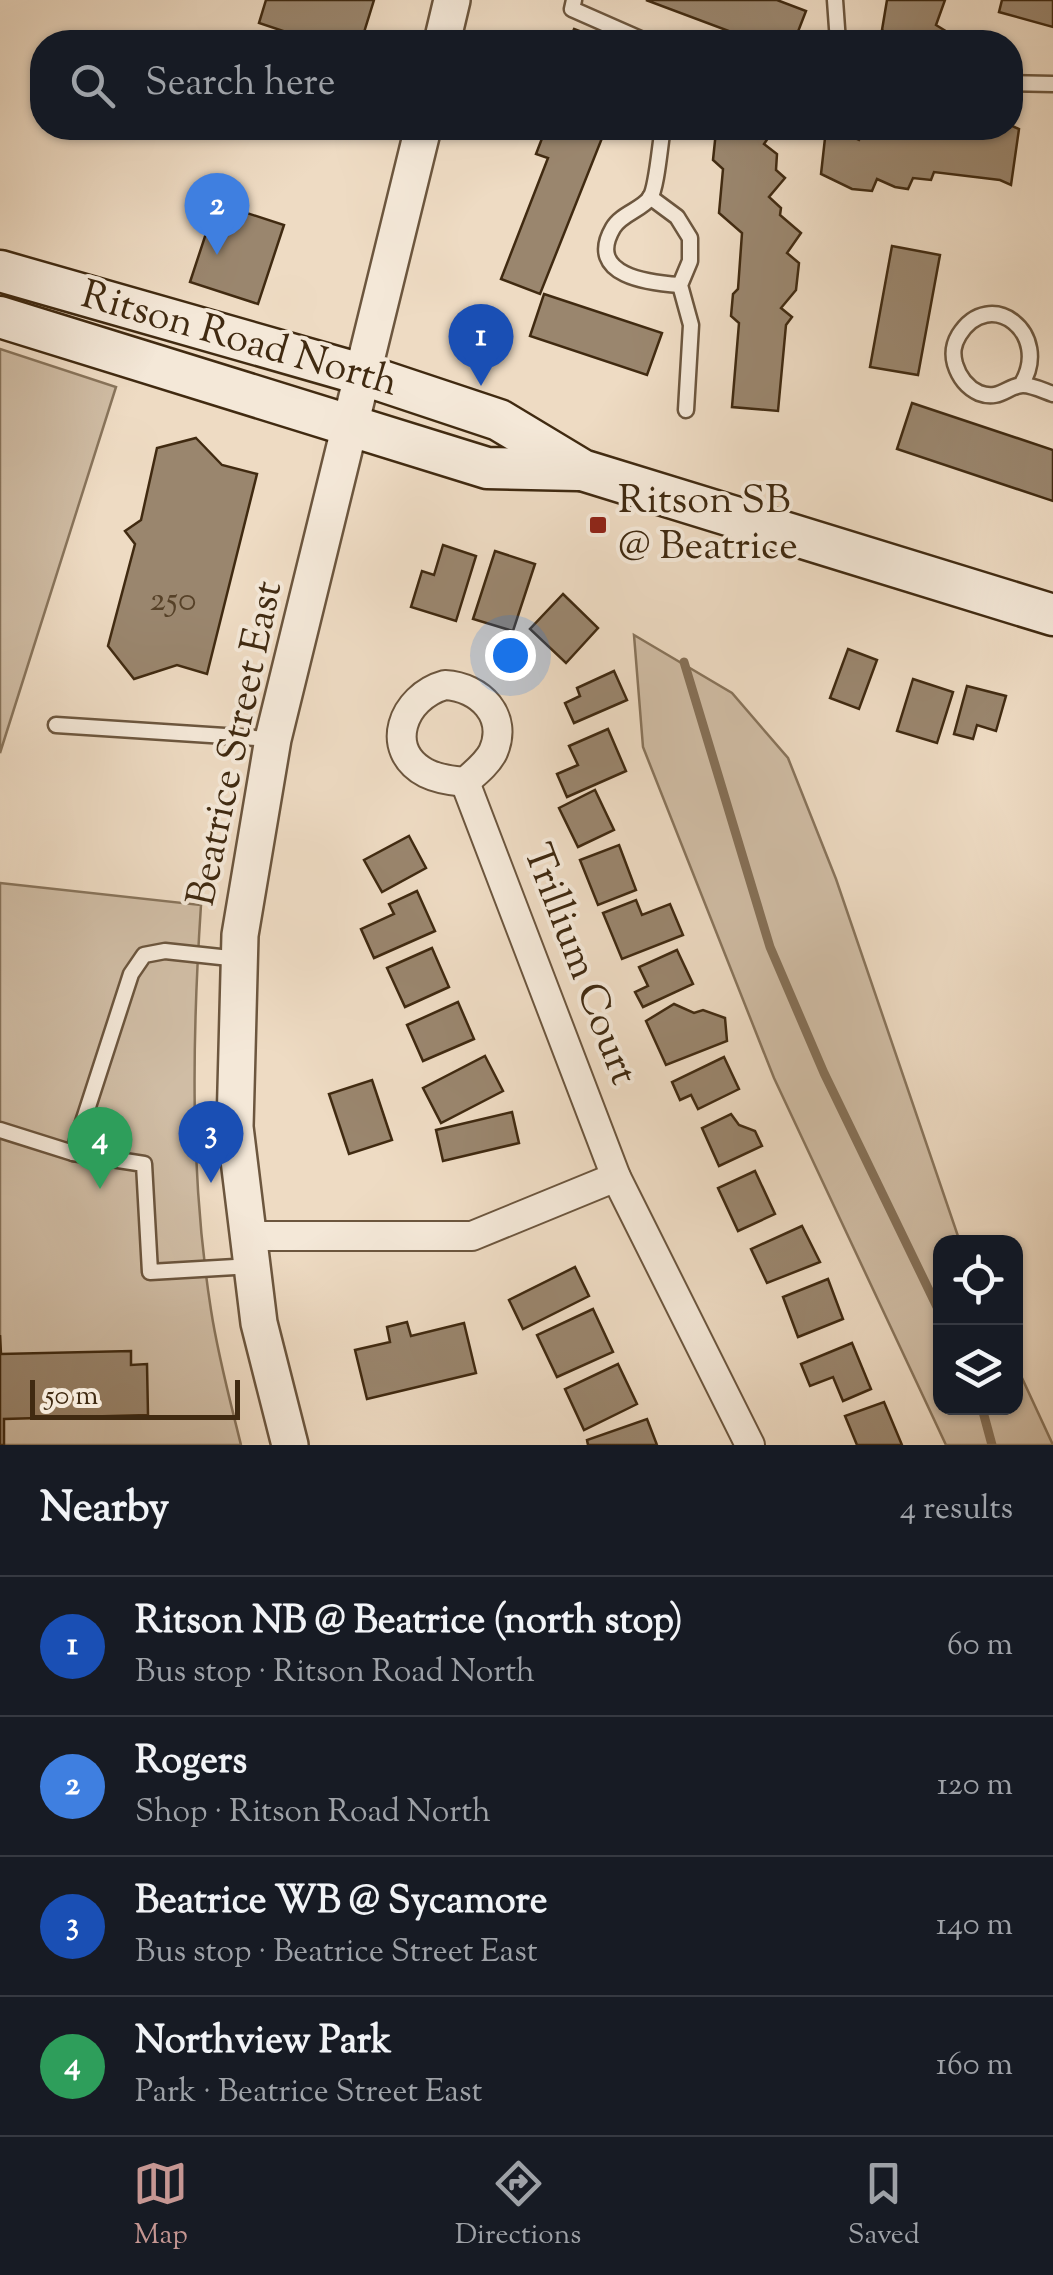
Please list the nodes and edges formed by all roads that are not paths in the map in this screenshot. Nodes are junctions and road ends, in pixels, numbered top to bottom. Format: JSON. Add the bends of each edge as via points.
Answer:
{"nodes":[{"id":1,"x":452,"y":0,"type":"edge"},
{"id":2,"x":574,"y":0,"type":"edge"},
{"id":3,"x":836,"y":0,"type":"edge"},
{"id":4,"x":445,"y":30,"type":"edge"},
{"id":5,"x":620,"y":30,"type":"edge"},
{"id":6,"x":837,"y":30,"type":"edge"},
{"id":7,"x":1023,"y":83,"type":"edge"},
{"id":8,"x":1053,"y":84,"type":"edge"},
{"id":9,"x":419,"y":140,"type":"edge"},
{"id":10,"x":661,"y":140,"type":"edge"},
{"id":11,"x":650,"y":197,"type":"junction"},
{"id":12,"x":0,"y":272,"type":"edge"},
{"id":13,"x":680,"y":285,"type":"junction"},
{"id":14,"x":0,"y":317,"type":"edge"},
{"id":15,"x":364,"y":375,"type":"junction"},
{"id":16,"x":1020,"y":385,"type":"junction"},
{"id":17,"x":1053,"y":394,"type":"edge"},
{"id":18,"x":686,"y":410,"type":"dead end"},
{"id":19,"x":352,"y":426,"type":"junction"},
{"id":20,"x":582,"y":470,"type":"junction"},
{"id":21,"x":1053,"y":615,"type":"edge"},
{"id":22,"x":56,"y":725,"type":"dead end"},
{"id":23,"x":274,"y":739,"type":"junction"},
{"id":24,"x":465,"y":782,"type":"dead end"},
{"id":25,"x":239,"y":959,"type":"junction"},
{"id":26,"x":0,"y":1130,"type":"edge"},
{"id":27,"x":73,"y":1152,"type":"junction"},
{"id":28,"x":616,"y":1177,"type":"junction"},
{"id":29,"x":250,"y":1251,"type":"junction"},
{"id":30,"x":290,"y":1445,"type":"edge"},
{"id":31,"x":750,"y":1445,"type":"edge"}],
"edges":[{"from":1,"to":4,"type":"street"},
{"from":2,"to":5,"type":"lane","via":[[572,9]]},
{"from":3,"to":6,"type":"lane"},
{"from":7,"to":8,"type":"lane"},
{"from":9,"to":15,"type":"street","name":"Beatrice Street East"},
{"from":10,"to":11,"type":"lane"},
{"from":11,"to":13,"type":"lane","via":[[690,238]]},
{"from":11,"to":13,"type":"lane","via":[[613,228],[607,250],[614,268],[636,281]]},
{"from":12,"to":15,"type":"main road","name":"Ritson Road North"},
{"from":13,"to":18,"type":"lane","via":[[691,325]]},
{"from":14,"to":19,"type":"main road","name":"Ritson Road North"},
{"from":15,"to":19,"type":"street","name":"Beatrice Street East"},
{"from":15,"to":20,"type":"main road","name":"Ritson Road North","via":[[499,420]]},
{"from":16,"to":16,"type":"lane","via":[[1034,360],[1018,322],[997,314],[965,325],[953,355],[967,386],[995,396]]},
{"from":16,"to":17,"type":"lane"},
{"from":19,"to":20,"type":"main road","name":"Ritson Road North","via":[[486,468]]},
{"from":19,"to":23,"type":"street","name":"Beatrice Street East"},
{"from":20,"to":21,"type":"main road","name":"Ritson Road North"},
{"from":22,"to":23,"type":"lane"},
{"from":23,"to":25,"type":"street","name":"Beatrice Street East"},
{"from":24,"to":28,"type":"street","name":"Trillium Court"},
{"from":25,"to":27,"type":"lane","via":[[144,955],[131,974]]},
{"from":25,"to":29,"type":"street","name":"Beatrice Street East","via":[[236,1127]]},
{"from":26,"to":27,"type":"lane"},
{"from":27,"to":29,"type":"lane","via":[[144,1164],[150,1272]]},
{"from":28,"to":29,"type":"street","via":[[472,1236]]},
{"from":28,"to":31,"type":"street","name":"Trillium Court"},
{"from":29,"to":30,"type":"street","name":"Beatrice Street East","via":[[259,1323]]}]}
